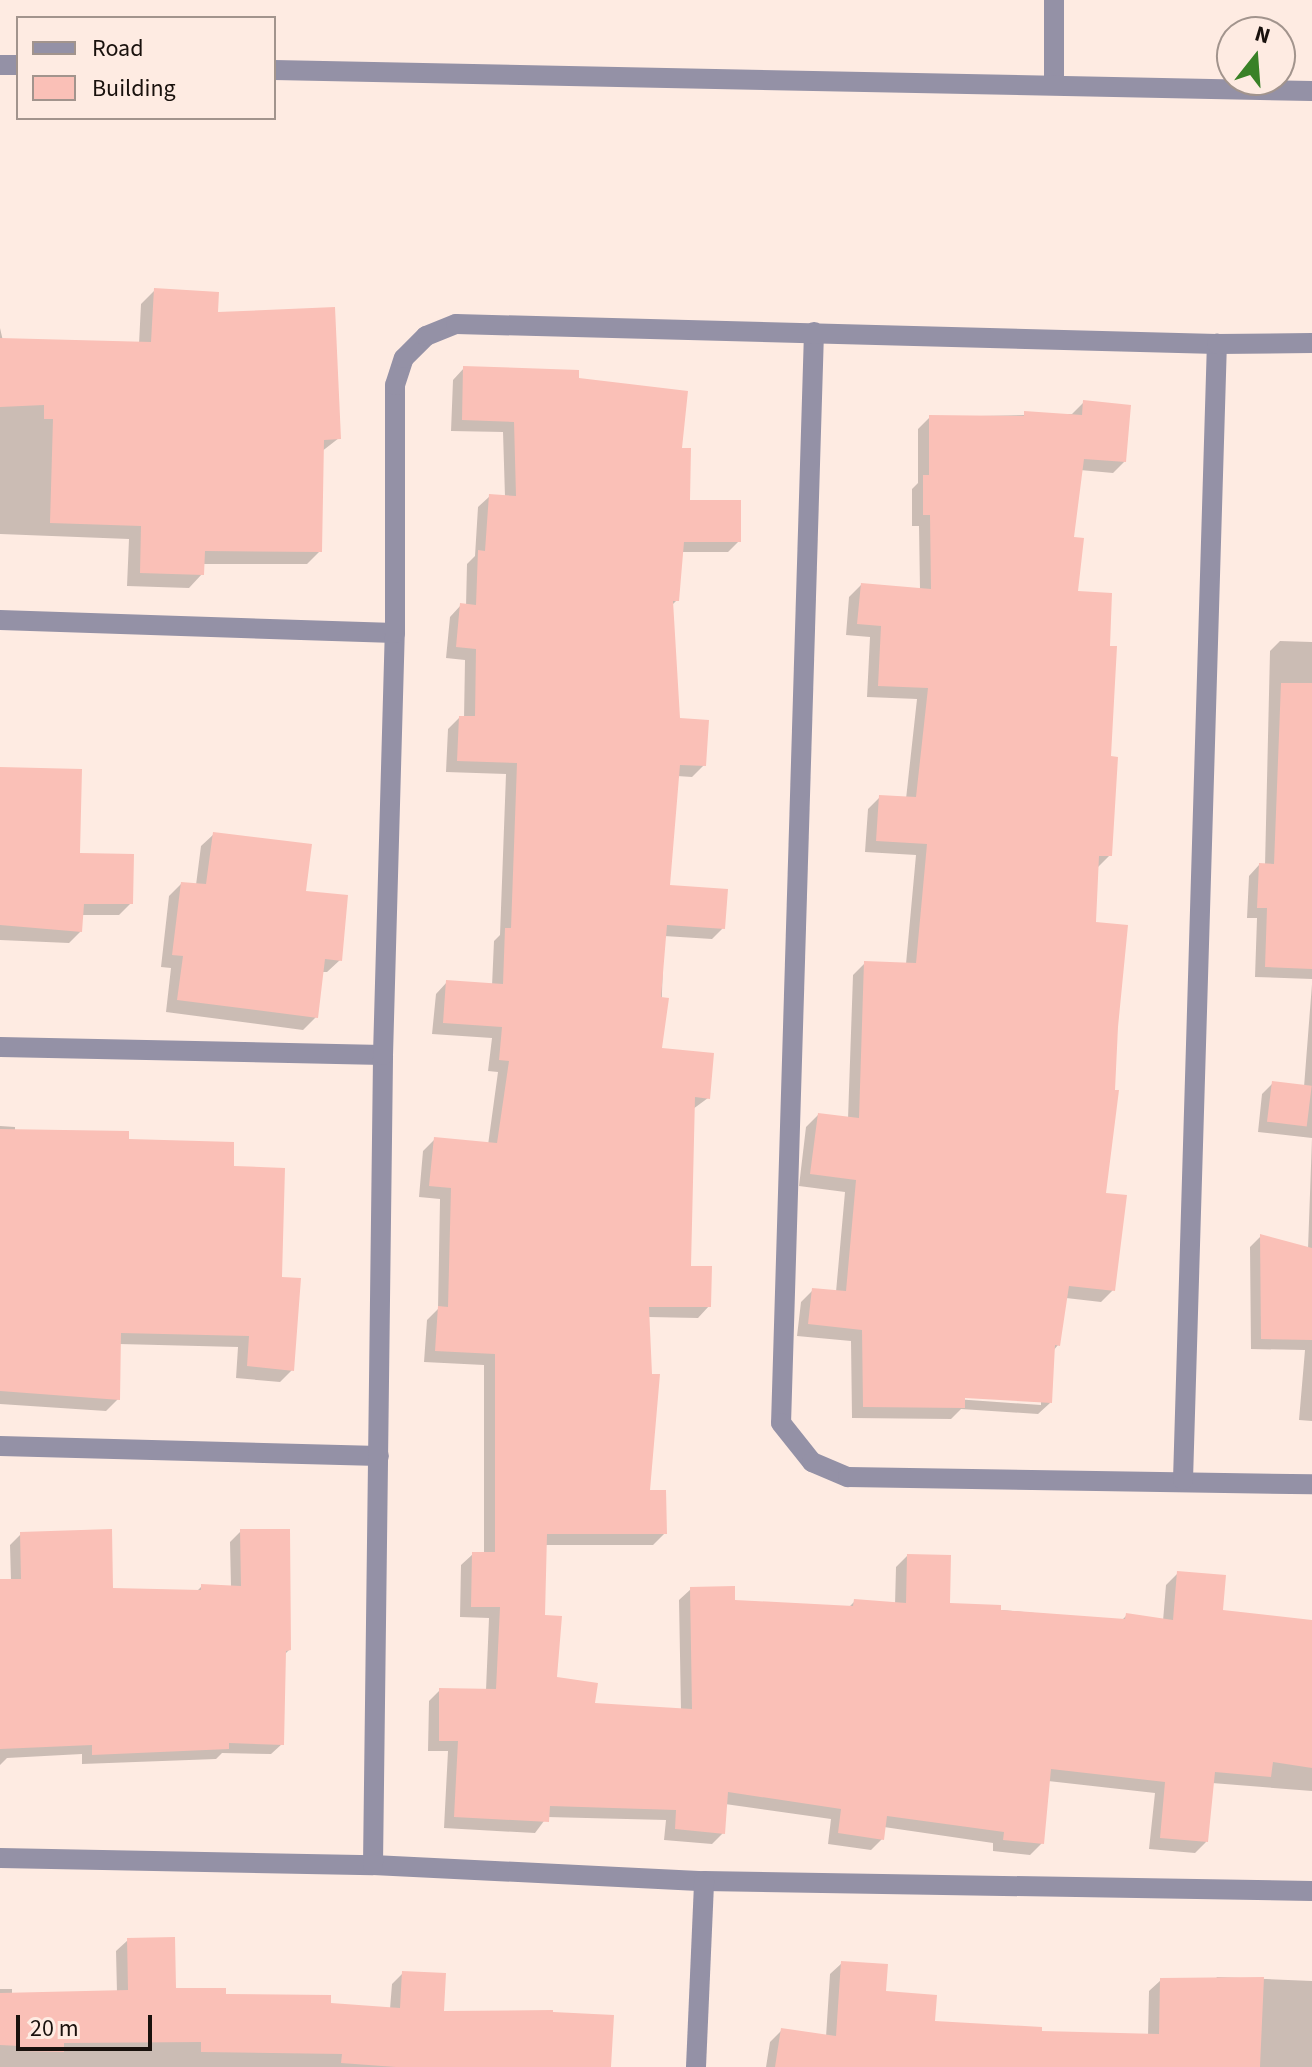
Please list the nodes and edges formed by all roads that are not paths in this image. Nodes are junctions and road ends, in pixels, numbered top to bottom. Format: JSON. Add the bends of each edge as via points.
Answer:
{"nodes":[{"id":1,"x":1054,"y":0,"type":"edge"},
{"id":2,"x":276,"y":70,"type":"edge"},
{"id":3,"x":1054,"y":83,"type":"junction"},
{"id":4,"x":1312,"y":91,"type":"edge"},
{"id":5,"x":814,"y":332,"type":"junction"},
{"id":6,"x":1312,"y":343,"type":"edge"},
{"id":7,"x":1217,"y":344,"type":"junction"},
{"id":8,"x":0,"y":620,"type":"edge"},
{"id":9,"x":395,"y":633,"type":"junction"},
{"id":10,"x":0,"y":1047,"type":"edge"},
{"id":11,"x":383,"y":1055,"type":"junction"},
{"id":12,"x":0,"y":1446,"type":"edge"},
{"id":13,"x":379,"y":1456,"type":"junction"},
{"id":14,"x":1183,"y":1480,"type":"junction"},
{"id":15,"x":1312,"y":1484,"type":"edge"},
{"id":16,"x":0,"y":1858,"type":"edge"},
{"id":17,"x":373,"y":1865,"type":"junction"},
{"id":18,"x":704,"y":1881,"type":"junction"},
{"id":19,"x":1312,"y":1891,"type":"edge"},
{"id":20,"x":696,"y":2067,"type":"edge"}],
"edges":[{"from":1,"to":3,"type":"street"},
{"from":2,"to":3,"type":"street"},
{"from":3,"to":4,"type":"street"},
{"from":5,"to":7,"type":"street"},
{"from":5,"to":9,"type":"street","via":[[456,324],[426,336],[404,358],[395,385]]},
{"from":5,"to":14,"type":"street","via":[[781,1423],[812,1462],[848,1477]]},
{"from":6,"to":7,"type":"street"},
{"from":7,"to":14,"type":"street"},
{"from":8,"to":9,"type":"street"},
{"from":9,"to":11,"type":"street"},
{"from":10,"to":11,"type":"street"},
{"from":11,"to":13,"type":"street"},
{"from":12,"to":13,"type":"street"},
{"from":13,"to":17,"type":"street"},
{"from":14,"to":15,"type":"street"},
{"from":16,"to":17,"type":"street"},
{"from":17,"to":18,"type":"street"},
{"from":18,"to":19,"type":"street"},
{"from":18,"to":20,"type":"street"}]}
